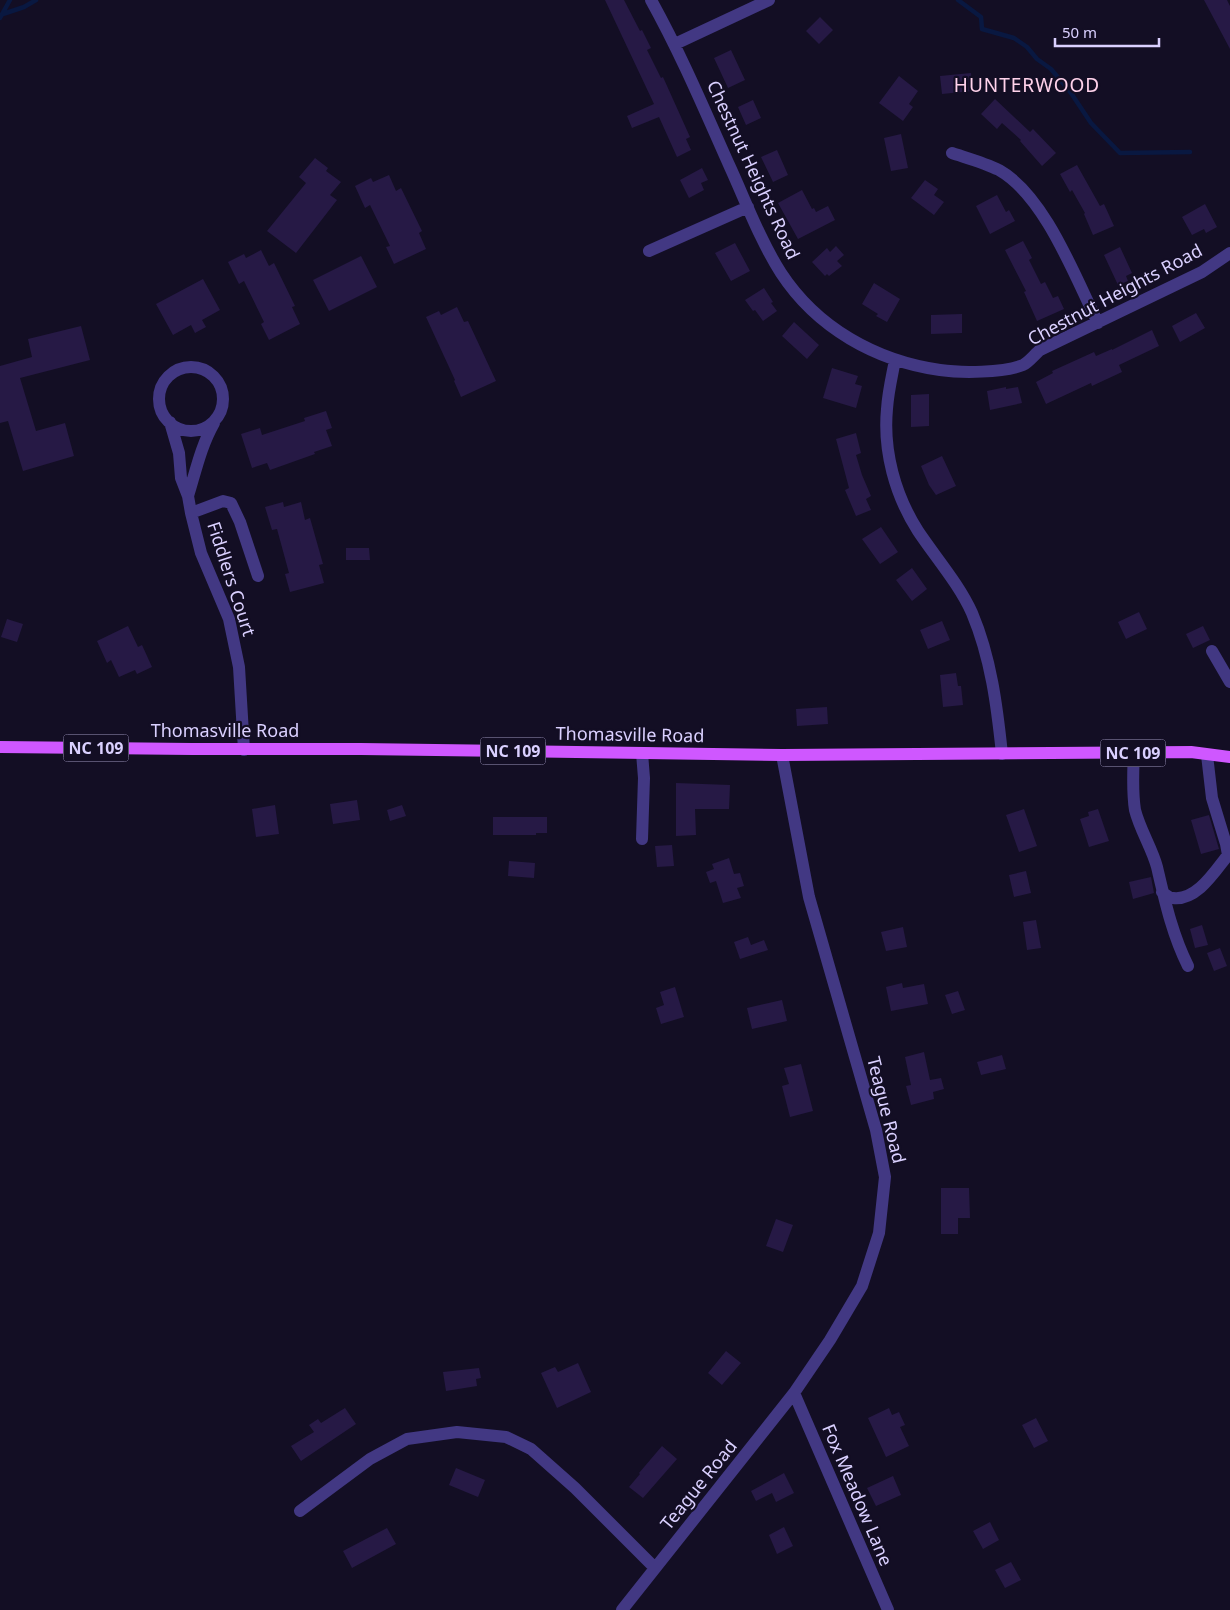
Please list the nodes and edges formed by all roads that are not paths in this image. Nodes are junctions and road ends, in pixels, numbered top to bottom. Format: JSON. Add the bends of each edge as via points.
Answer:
{"nodes":[{"id":1,"x":651,"y":0,"type":"edge"},
{"id":2,"x":769,"y":0,"type":"edge"},
{"id":3,"x":675,"y":44,"type":"junction"},
{"id":4,"x":952,"y":152,"type":"dead end"},
{"id":5,"x":748,"y":207,"type":"junction"},
{"id":6,"x":649,"y":251,"type":"dead end"},
{"id":7,"x":1230,"y":253,"type":"edge"},
{"id":8,"x":1098,"y":323,"type":"junction"},
{"id":9,"x":895,"y":360,"type":"junction"},
{"id":10,"x":215,"y":421,"type":"junction"},
{"id":11,"x":170,"y":422,"type":"junction"},
{"id":12,"x":188,"y":496,"type":"junction"},
{"id":13,"x":191,"y":513,"type":"junction"},
{"id":14,"x":258,"y":576,"type":"dead end"},
{"id":15,"x":1212,"y":651,"type":"dead end"},
{"id":16,"x":1230,"y":682,"type":"edge"},
{"id":17,"x":0,"y":746,"type":"edge"},
{"id":18,"x":244,"y":750,"type":"junction"},
{"id":19,"x":1134,"y":752,"type":"junction"},
{"id":20,"x":642,"y":753,"type":"junction"},
{"id":21,"x":1002,"y":754,"type":"junction"},
{"id":22,"x":782,"y":755,"type":"junction"},
{"id":23,"x":1207,"y":755,"type":"junction"},
{"id":24,"x":1230,"y":756,"type":"edge"},
{"id":25,"x":642,"y":839,"type":"dead end"},
{"id":26,"x":1162,"y":892,"type":"junction"},
{"id":27,"x":1188,"y":966,"type":"dead end"},
{"id":28,"x":794,"y":1393,"type":"junction"},
{"id":29,"x":300,"y":1512,"type":"dead end"},
{"id":30,"x":656,"y":1568,"type":"junction"},
{"id":31,"x":622,"y":1610,"type":"edge"},
{"id":32,"x":888,"y":1610,"type":"edge"}],
"edges":[{"from":1,"to":3,"type":"street","name":"Chestnut Heights Road"},
{"from":2,"to":3,"type":"street"},
{"from":3,"to":5,"type":"street","name":"Chestnut Heights Road"},
{"from":4,"to":8,"type":"street","via":[[999,170],[1030,198],[1054,232]]},
{"from":5,"to":6,"type":"street"},
{"from":5,"to":9,"type":"street","name":"Chestnut Heights Road","via":[[769,252],[810,308],[854,341]]},
{"from":7,"to":8,"type":"street","name":"Chestnut Heights Road","via":[[1202,272]]},
{"from":8,"to":9,"type":"street","name":"Chestnut Heights Road","via":[[1040,350],[1024,364],[1003,369],[946,371]]},
{"from":9,"to":21,"type":"street","via":[[887,417],[893,476],[909,515],[964,596],[978,627],[996,697]]},
{"from":10,"to":11,"type":"street","via":[[203,429],[188,431]]},
{"from":10,"to":11,"type":"street","name":"Fiddlers Court","via":[[222,409],[224,395],[218,381],[208,371],[194,367],[180,369],[168,377],[161,389],[159,404],[164,417]]},
{"from":10,"to":12,"type":"street","via":[[198,459]]},
{"from":11,"to":12,"type":"street","name":"Fiddlers Court","via":[[181,478]]},
{"from":12,"to":13,"type":"street","name":"Fiddlers Court"},
{"from":13,"to":14,"type":"street","via":[[223,501],[231,503]]},
{"from":13,"to":18,"type":"street","name":"Fiddlers Court","via":[[201,553],[229,620],[241,683]]},
{"from":15,"to":16,"type":"street"},
{"from":17,"to":18,"type":"main road","name":"Thomasville Road","number":"NC 109"},
{"from":18,"to":20,"type":"main road","name":"Thomasville Road","number":"NC 109"},
{"from":19,"to":21,"type":"main road","name":"Thomasville Road","number":"NC 109"},
{"from":19,"to":23,"type":"main road","name":"Thomasville Road","number":"NC 109"},
{"from":19,"to":26,"type":"street","via":[[1136,810]]},
{"from":20,"to":22,"type":"main road","name":"Thomasville Road","number":"NC 109"},
{"from":20,"to":25,"type":"street"},
{"from":21,"to":22,"type":"main road","name":"Thomasville Road","number":"NC 109"},
{"from":22,"to":28,"type":"street","name":"Teague Road","via":[[809,897],[876,1130],[885,1177],[879,1233],[862,1286]]},
{"from":23,"to":24,"type":"main road","name":"Thomasville Road","number":"NC 109"},
{"from":23,"to":26,"type":"street","via":[[1212,798],[1228,855],[1203,885],[1187,896],[1171,898]]},
{"from":26,"to":27,"type":"street","via":[[1174,936]]},
{"from":28,"to":30,"type":"street","name":"Teague Road"},
{"from":28,"to":32,"type":"street","name":"Fox Meadow Lane"},
{"from":29,"to":30,"type":"street","via":[[370,1459],[407,1438],[457,1432],[506,1437],[538,1455]]},
{"from":30,"to":31,"type":"street","name":"Teague Road"}]}
